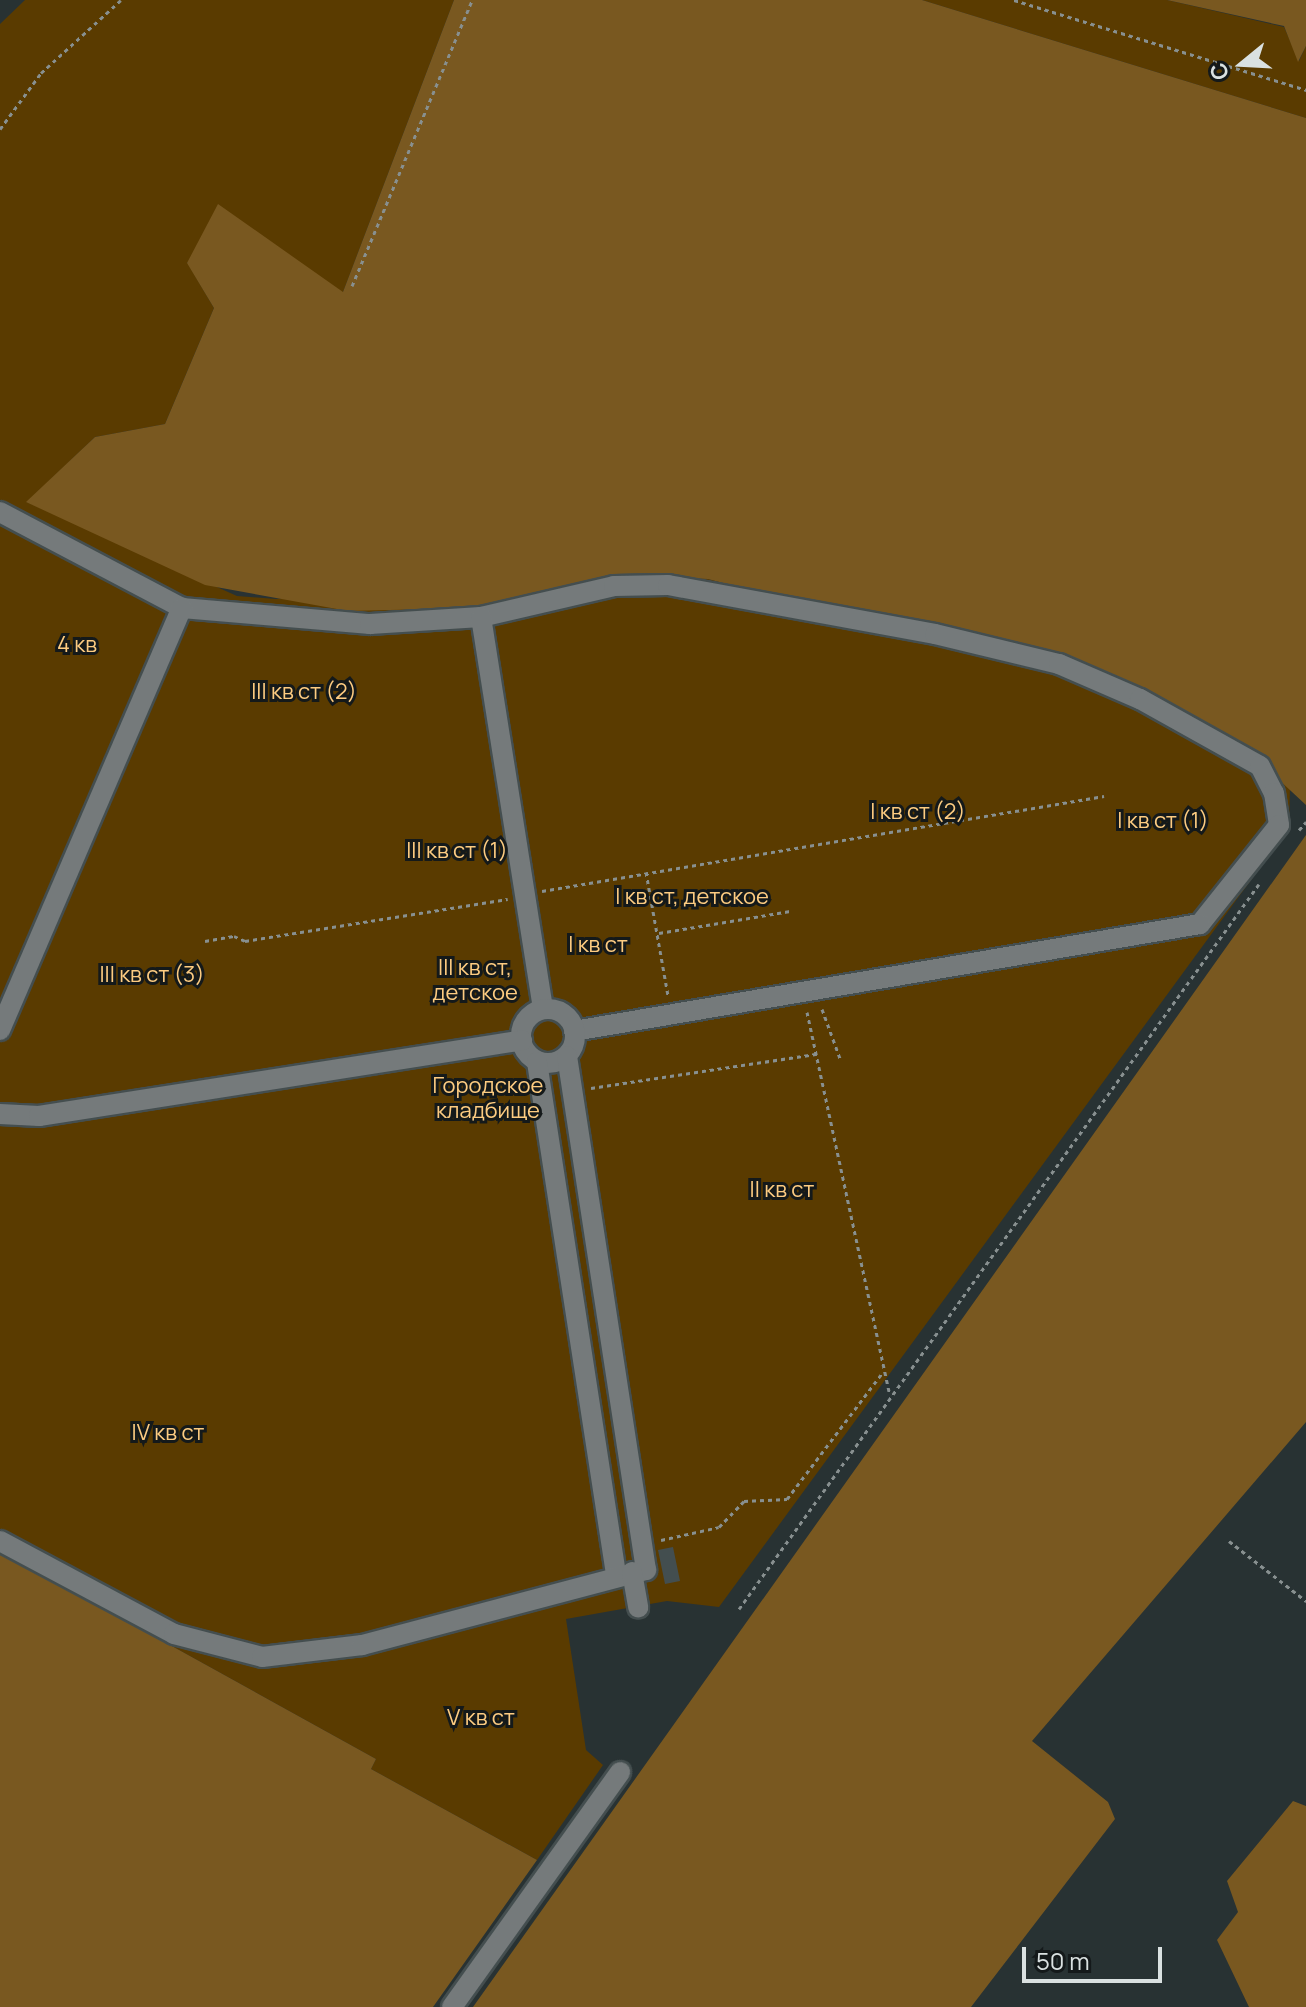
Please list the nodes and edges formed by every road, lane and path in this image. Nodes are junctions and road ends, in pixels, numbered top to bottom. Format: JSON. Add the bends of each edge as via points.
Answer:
{"nodes":[{"id":1,"x":121,"y":0,"type":"edge"},
{"id":2,"x":472,"y":0,"type":"edge"},
{"id":3,"x":1014,"y":0,"type":"edge"},
{"id":4,"x":1306,"y":90,"type":"edge"},
{"id":5,"x":0,"y":129,"type":"edge"},
{"id":6,"x":352,"y":286,"type":"dead end"},
{"id":7,"x":0,"y":512,"type":"edge"},
{"id":8,"x":182,"y":608,"type":"junction"},
{"id":9,"x":481,"y":617,"type":"junction"},
{"id":10,"x":1104,"y":796,"type":"dead end"},
{"id":11,"x":1306,"y":822,"type":"edge"},
{"id":12,"x":1294,"y":836,"type":"dead end"},
{"id":13,"x":1268,"y":871,"type":"dead end"},
{"id":14,"x":646,"y":872,"type":"junction"},
{"id":15,"x":524,"y":895,"type":"junction"},
{"id":16,"x":790,"y":911,"type":"dead end"},
{"id":17,"x":657,"y":934,"type":"junction"},
{"id":18,"x":205,"y":941,"type":"dead end"},
{"id":19,"x":811,"y":991,"type":"junction"},
{"id":20,"x":543,"y":1008,"type":"junction"},
{"id":21,"x":672,"y":1014,"type":"junction"},
{"id":22,"x":0,"y":1030,"type":"edge"},
{"id":23,"x":574,"y":1031,"type":"junction"},
{"id":24,"x":522,"y":1040,"type":"junction"},
{"id":25,"x":817,"y":1054,"type":"junction"},
{"id":26,"x":567,"y":1056,"type":"junction"},
{"id":27,"x":841,"y":1061,"type":"dead end"},
{"id":28,"x":537,"y":1062,"type":"junction"},
{"id":29,"x":571,"y":1091,"type":"junction"},
{"id":30,"x":0,"y":1114,"type":"edge"},
{"id":31,"x":884,"y":1371,"type":"junction"},
{"id":32,"x":890,"y":1395,"type":"junction"},
{"id":33,"x":0,"y":1541,"type":"edge"},
{"id":34,"x":1229,"y":1541,"type":"dead end"},
{"id":35,"x":642,"y":1544,"type":"junction"},
{"id":36,"x":624,"y":1573,"type":"junction"},
{"id":37,"x":1306,"y":1601,"type":"edge"},
{"id":38,"x":638,"y":1607,"type":"dead end"},
{"id":39,"x":739,"y":1609,"type":"dead end"},
{"id":40,"x":620,"y":1772,"type":"dead end"},
{"id":41,"x":452,"y":2007,"type":"edge"}],
"edges":[{"from":1,"to":5,"type":"path","via":[[41,73]]},
{"from":2,"to":6,"type":"path"},
{"from":3,"to":4,"type":"path"},
{"from":7,"to":8,"type":"street"},
{"from":8,"to":9,"type":"street","via":[[370,624]]},
{"from":8,"to":22,"type":"street"},
{"from":9,"to":15,"type":"street"},
{"from":9,"to":19,"type":"street","via":[[614,586],[668,585],[935,634],[1059,664],[1140,699],[1260,766],[1274,793],[1279,825],[1200,924]]},
{"from":10,"to":14,"type":"path"},
{"from":11,"to":12,"type":"path"},
{"from":13,"to":32,"type":"path"},
{"from":14,"to":15,"type":"path"},
{"from":14,"to":17,"type":"path"},
{"from":15,"to":18,"type":"path","via":[[256,940]]},
{"from":15,"to":20,"type":"street"},
{"from":16,"to":17,"type":"path"},
{"from":17,"to":21,"type":"path"},
{"from":19,"to":21,"type":"street"},
{"from":19,"to":25,"type":"path"},
{"from":19,"to":27,"type":"path"},
{"from":20,"to":23,"type":"street","via":[[567,1017]]},
{"from":20,"to":24,"type":"street","via":[[528,1017]]},
{"from":21,"to":23,"type":"street"},
{"from":23,"to":26,"type":"street"},
{"from":24,"to":28,"type":"street"},
{"from":24,"to":30,"type":"street","via":[[39,1116]]},
{"from":25,"to":29,"type":"path"},
{"from":25,"to":31,"type":"path"},
{"from":26,"to":28,"type":"street"},
{"from":26,"to":29,"type":"street"},
{"from":28,"to":36,"type":"street"},
{"from":29,"to":35,"type":"street"},
{"from":31,"to":32,"type":"path"},
{"from":31,"to":35,"type":"path","via":[[787,1499],[744,1501],[719,1527]]},
{"from":32,"to":39,"type":"path"},
{"from":33,"to":36,"type":"street","via":[[174,1634],[262,1657],[362,1645]]},
{"from":34,"to":37,"type":"path"},
{"from":35,"to":36,"type":"street","via":[[646,1570]]},
{"from":36,"to":38,"type":"street"},
{"from":40,"to":41,"type":"street"}]}
